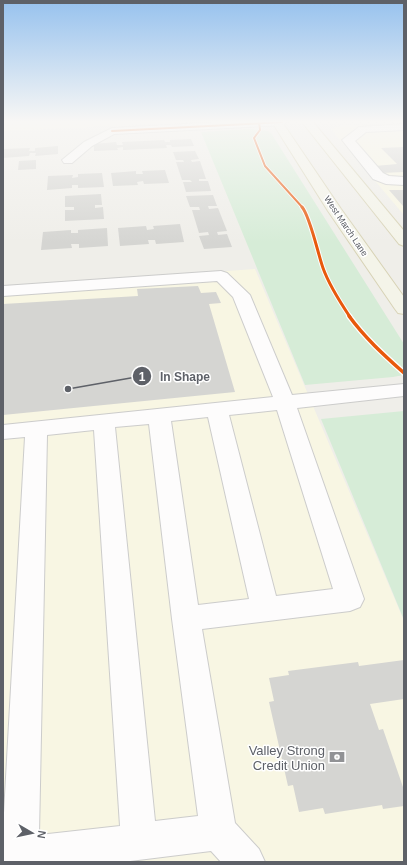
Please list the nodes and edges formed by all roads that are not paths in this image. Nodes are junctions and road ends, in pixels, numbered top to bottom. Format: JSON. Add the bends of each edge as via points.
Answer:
{"nodes":[{"id":1,"x":303,"y":162,"type":"edge"},
{"id":2,"x":340,"y":162,"type":"edge"},
{"id":3,"x":371,"y":162,"type":"edge"},
{"id":4,"x":404,"y":181,"type":"edge"},
{"id":5,"x":404,"y":241,"type":"edge"},
{"id":6,"x":3,"y":290,"type":"edge"},
{"id":7,"x":404,"y":309,"type":"edge"},
{"id":8,"x":404,"y":390,"type":"edge"},
{"id":9,"x":285,"y":402,"type":"junction"},
{"id":10,"x":217,"y":410,"type":"junction"},
{"id":11,"x":159,"y":416,"type":"junction"},
{"id":12,"x":104,"y":421,"type":"junction"},
{"id":13,"x":36,"y":428,"type":"junction"},
{"id":14,"x":3,"y":432,"type":"edge"},
{"id":15,"x":266,"y":610,"type":"junction"},
{"id":16,"x":186,"y":619,"type":"junction"},
{"id":17,"x":218,"y":832,"type":"junction"},
{"id":18,"x":139,"y":842,"type":"junction"},
{"id":19,"x":14,"y":859,"type":"edge"},
{"id":20,"x":246,"y":862,"type":"edge"}],
"edges":[{"from":1,"to":7,"type":"main road","name":"West March Lane"},
{"from":2,"to":5,"type":"main road"},
{"from":3,"to":4,"type":"street","via":[[378,176],[386,180]]},
{"from":6,"to":9,"type":"street","via":[[220,276],[241,295]]},
{"from":8,"to":9,"type":"street"},
{"from":9,"to":10,"type":"street"},
{"from":9,"to":15,"type":"street","via":[[350,599]]},
{"from":10,"to":11,"type":"street"},
{"from":10,"to":15,"type":"street"},
{"from":11,"to":12,"type":"street"},
{"from":11,"to":16,"type":"street"},
{"from":12,"to":13,"type":"street"},
{"from":12,"to":18,"type":"street"},
{"from":13,"to":14,"type":"street"},
{"from":13,"to":19,"type":"street"},
{"from":15,"to":16,"type":"street"},
{"from":16,"to":17,"type":"street"},
{"from":17,"to":18,"type":"street"},
{"from":17,"to":20,"type":"street"},
{"from":18,"to":19,"type":"street"}]}
